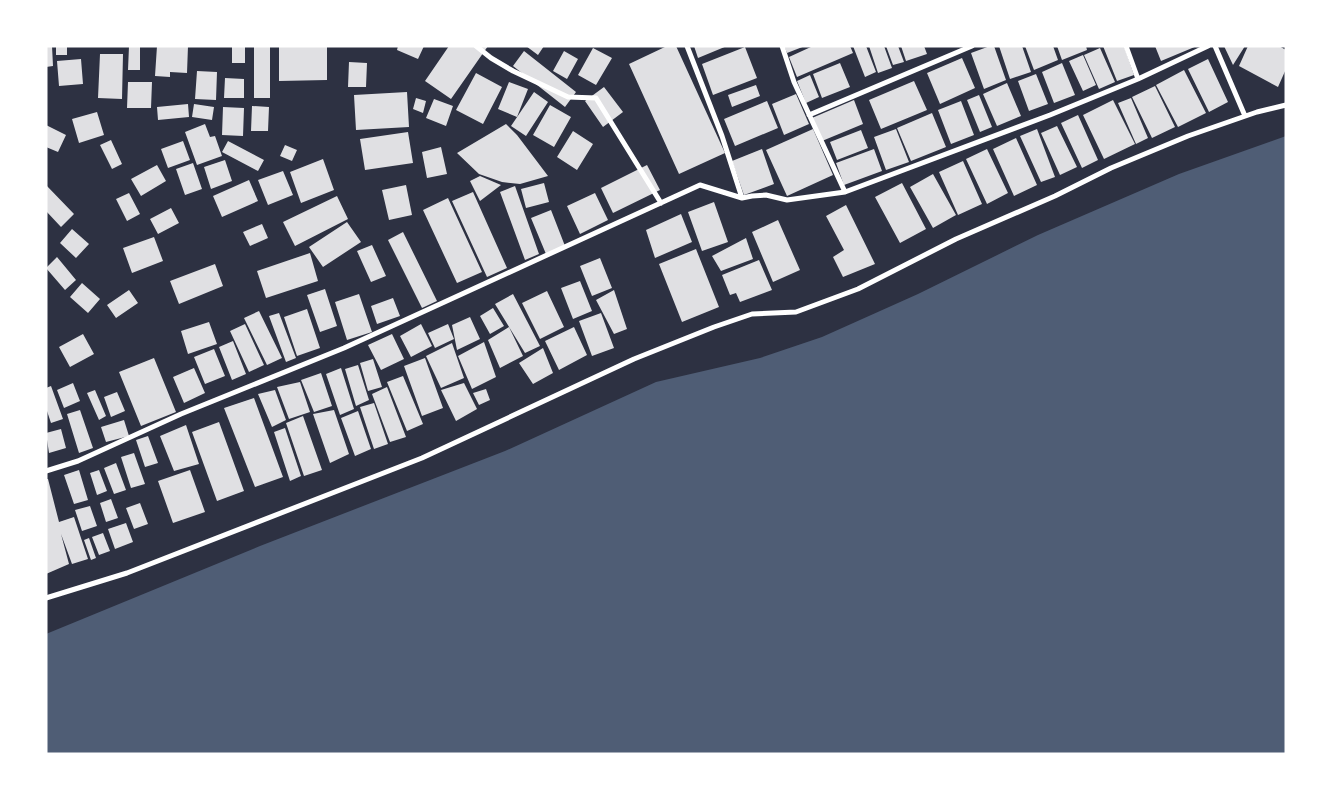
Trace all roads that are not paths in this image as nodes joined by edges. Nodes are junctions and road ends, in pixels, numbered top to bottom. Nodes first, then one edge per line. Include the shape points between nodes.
1 (476, 46) edge
2 (687, 46) edge
3 (782, 46) edge
4 (972, 46) edge
5 (1126, 46) edge
6 (1208, 46) edge
7 (1215, 46) edge
8 (1138, 79) junction
9 (1286, 105) edge
10 (809, 115) junction
11 (1245, 116) junction
12 (845, 192) junction
13 (742, 198) junction
14 (661, 203) junction
15 (46, 471) edge
16 (46, 598) edge

1 - 14 street via 491,58 568,97 596,98
2 - 13 street
3 - 10 street
4 - 10 street
5 - 8 street
6 - 8 street
7 - 11 street
8 - 12 street
9 - 11 street
10 - 12 street
11 - 16 street via 1111,168 956,239 858,290 796,312 752,314 705,331 634,359 422,458 127,573
12 - 13 street via 787,200 766,195
13 - 14 street via 700,185
14 - 15 street via 344,348 181,414 78,461

